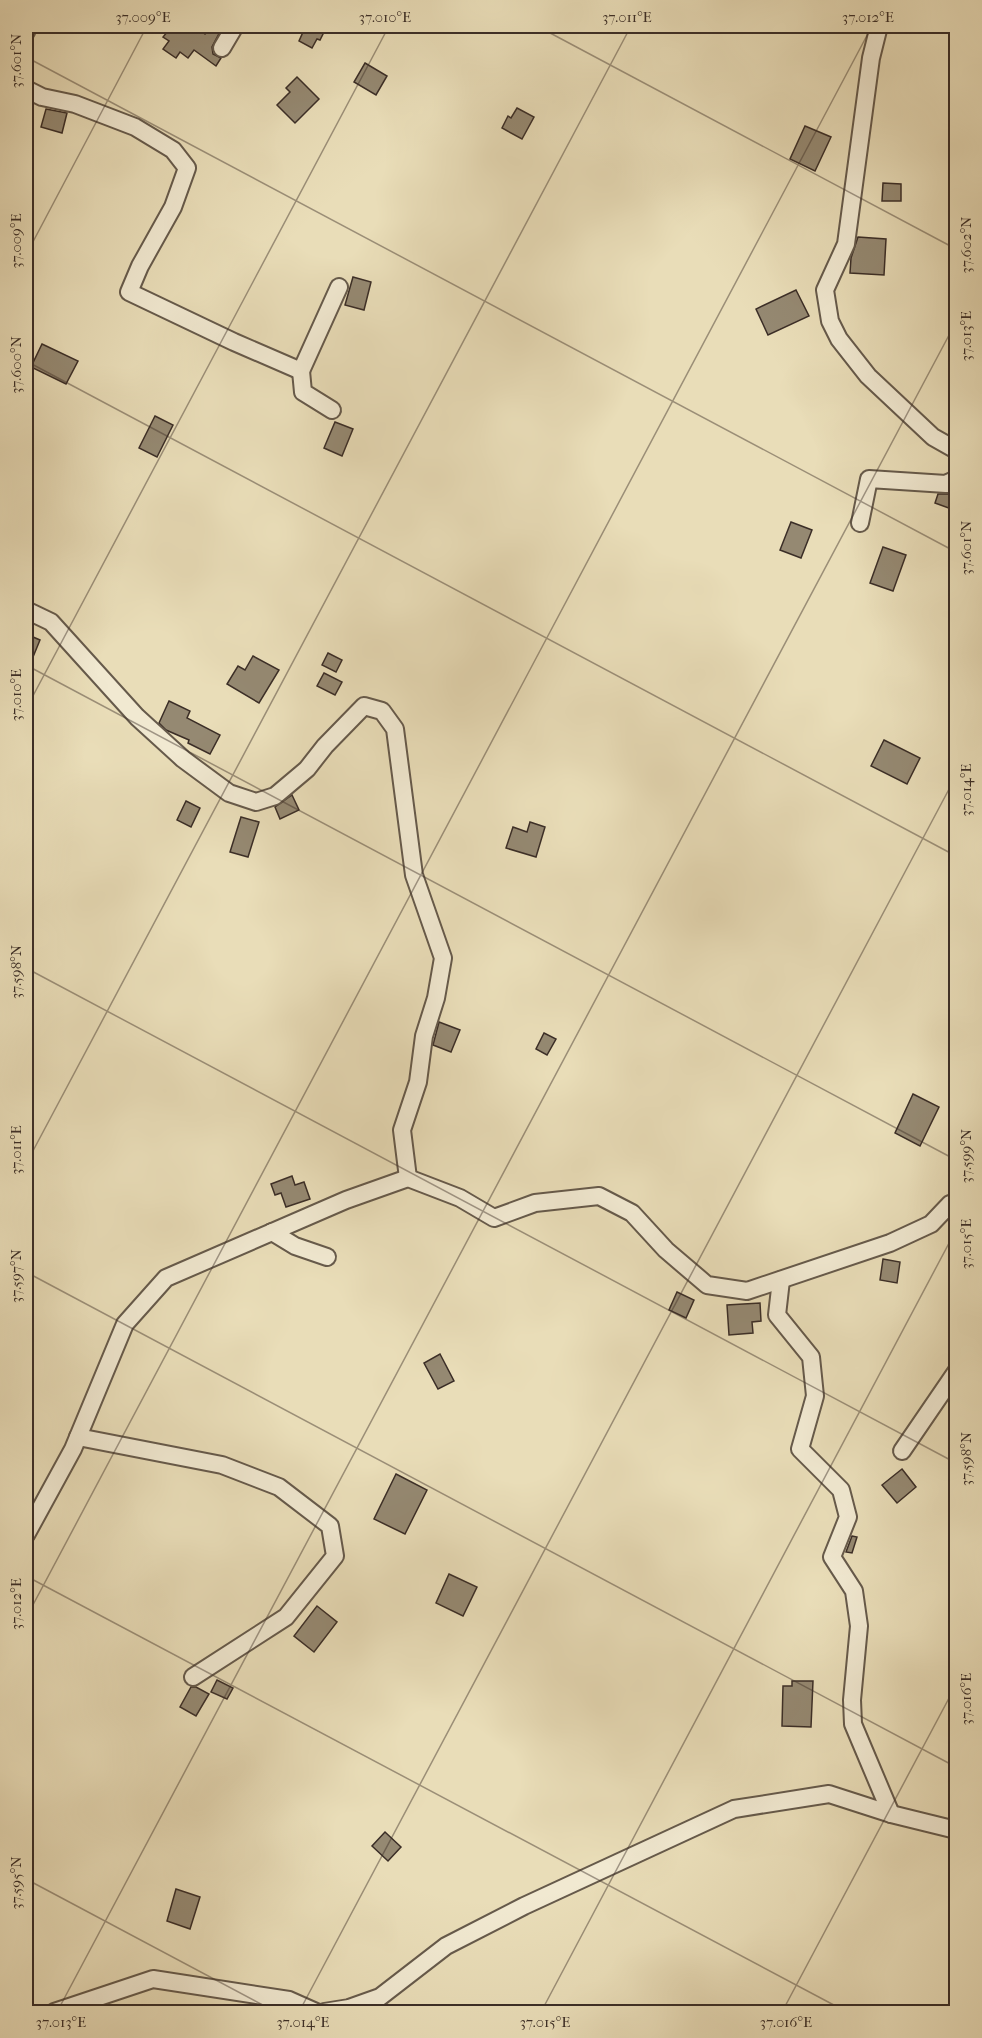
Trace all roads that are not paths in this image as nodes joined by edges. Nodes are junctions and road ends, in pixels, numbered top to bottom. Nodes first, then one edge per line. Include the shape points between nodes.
1 (28, 26) edge
2 (235, 26) edge
3 (879, 26) edge
4 (26, 32) edge
5 (222, 48) dead end
6 (26, 89) edge
7 (339, 287) dead end
8 (301, 371) junction
9 (332, 410) dead end
10 (957, 450) edge
11 (957, 479) edge
12 (860, 523) dead end
13 (26, 610) edge
14 (408, 1178) junction
15 (957, 1202) edge
16 (272, 1232) junction
17 (327, 1257) dead end
18 (781, 1280) junction
19 (957, 1372) edge
20 (78, 1437) junction
21 (902, 1451) dead end
22 (26, 1535) edge
23 (193, 1677) dead end
24 (891, 1814) junction
25 (957, 1830) edge
26 (54, 2013) edge
27 (316, 2013) edge
28 (324, 2013) edge

1 - 4 street
2 - 5 street
3 - 10 street via 871,58 846,243 825,290 830,321 868,376 933,437
6 - 8 street via 135,127 172,150 187,168 173,207 129,292
7 - 8 street
8 - 9 street via 303,392
11 - 12 street via 946,484 869,479
13 - 14 street via 51,622 137,717 183,759 229,793 256,802 275,796 308,769 364,706 382,711 395,729 414,875 443,958 424,1036 418,1082 402,1130
14 - 16 street
14 - 18 street via 460,1198 494,1218 535,1203 598,1196 632,1213 666,1250 707,1285 747,1291
15 - 18 street via 931,1224 890,1243
16 - 17 street via 295,1246
16 - 20 street via 166,1278 125,1324
18 - 24 street via 777,1316 811,1357 815,1396 800,1449 840,1490 848,1516 832,1557 854,1591 859,1626 853,1724
19 - 21 street
20 - 22 street
20 - 23 street via 222,1465 279,1487 330,1526 335,1556 286,1617
24 - 25 street
24 - 28 street via 829,1794 734,1809 446,1946 380,1997
26 - 27 street via 153,1978 289,2000

